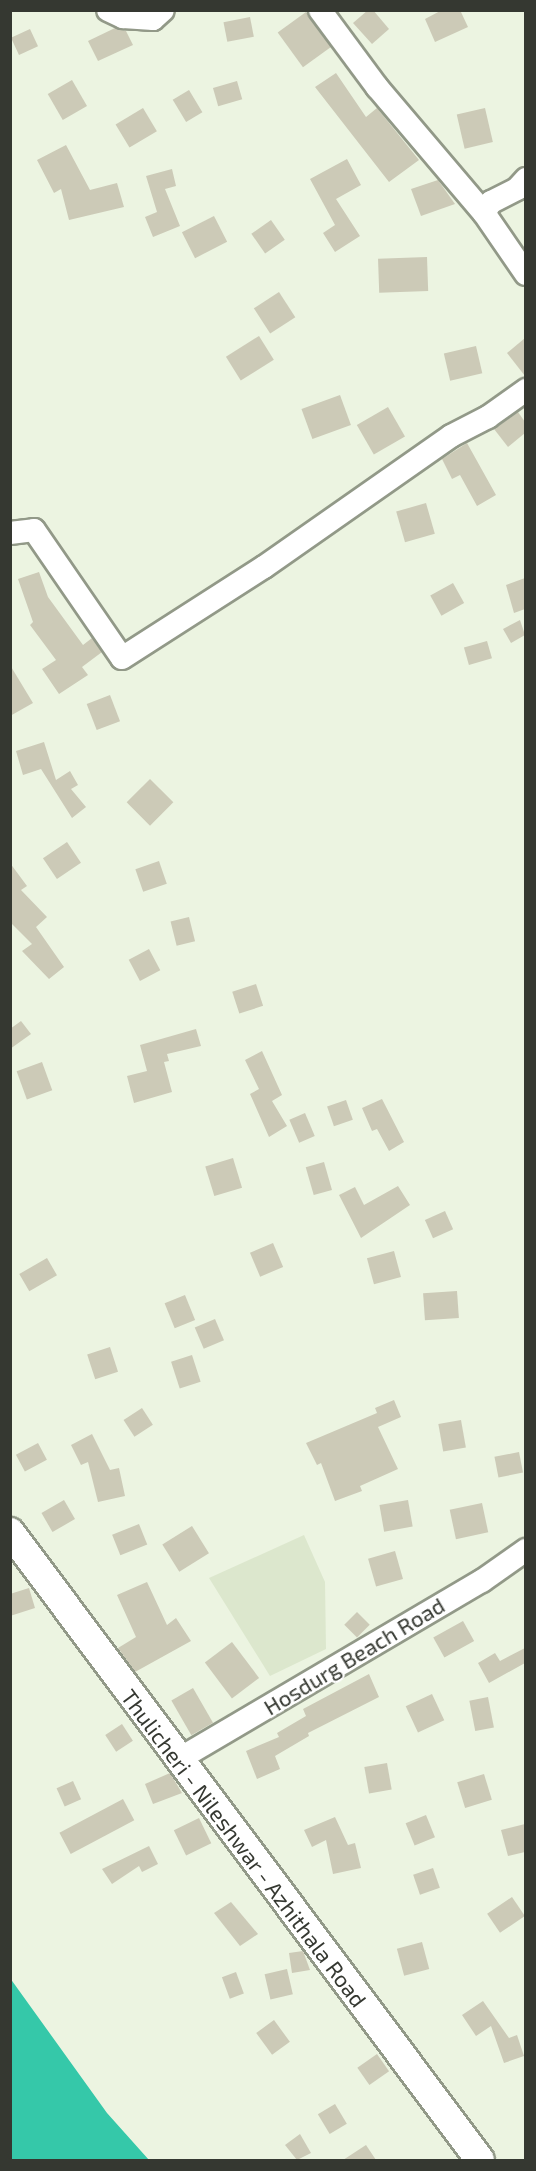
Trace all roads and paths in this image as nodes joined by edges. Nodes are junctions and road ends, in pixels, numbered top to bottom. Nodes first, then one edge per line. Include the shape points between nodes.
1 (108, 10) edge
2 (163, 10) edge
3 (320, 10) edge
4 (525, 179) edge
5 (484, 213) junction
6 (525, 274) edge
7 (525, 390) edge
8 (10, 533) edge
9 (10, 1532) edge
10 (525, 1550) edge
11 (181, 1758) junction
12 (480, 2160) edge

1 - 2 street via 123,17 153,19
3 - 5 street via 377,87
4 - 5 street via 517,189 491,202
5 - 6 street
7 - 8 street via 123,658 34,530
9 - 11 main road, Thulicheri - Nileshwar - Azhithala Road
10 - 11 street, Hosdurg Beach Road via 482,1581
11 - 12 main road, Thulicheri - Nileshwar - Azhithala Road

